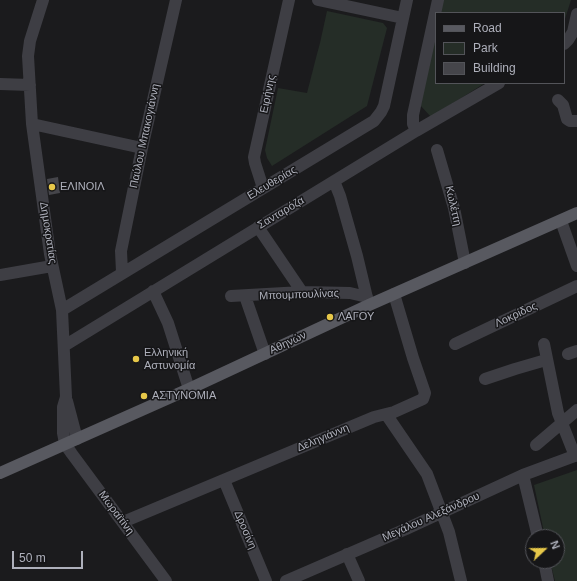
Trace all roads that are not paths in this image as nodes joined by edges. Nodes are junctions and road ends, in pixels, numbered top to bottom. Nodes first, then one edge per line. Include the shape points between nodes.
1 (43, 0) edge
2 (176, 0) edge
3 (289, 0) edge
4 (318, 0) edge
5 (407, 0) edge
6 (438, 0) edge
7 (435, 12) edge
8 (435, 14) edge
9 (577, 14) edge
10 (403, 18) junction
11 (565, 43) edge
12 (0, 84) edge
13 (497, 84) edge
14 (30, 85) junction
15 (558, 100) dead end
16 (577, 121) edge
17 (32, 124) junction
18 (416, 131) junction
19 (142, 148) junction
20 (437, 150) dead end
21 (334, 181) junction
22 (263, 188) junction
23 (577, 213) edge
24 (561, 221) junction
25 (258, 227) junction
26 (465, 263) junction
27 (52, 266) junction
28 (577, 266) edge
29 (122, 272) junction
30 (0, 275) edge
31 (577, 286) edge
32 (153, 291) junction
33 (302, 292) junction
34 (394, 294) junction
35 (231, 296) dead end
36 (244, 296) junction
37 (368, 301) junction
38 (62, 310) junction
39 (455, 344) dead end
40 (544, 344) dead end
41 (64, 346) junction
42 (265, 354) junction
43 (546, 360) junction
44 (484, 380) dead end
45 (189, 389) junction
46 (66, 397) junction
47 (577, 410) edge
48 (386, 414) junction
49 (562, 424) junction
50 (77, 439) junction
51 (65, 444) junction
52 (536, 445) dead end
53 (576, 456) edge
54 (0, 474) edge
55 (523, 475) junction
56 (224, 480) junction
57 (442, 512) junction
58 (123, 522) junction
59 (536, 529) edge
60 (347, 554) junction
61 (546, 569) edge
62 (166, 581) edge
63 (266, 581) edge
64 (286, 581) edge
65 (359, 581) edge
66 (461, 581) edge
67 (548, 581) edge

1 - 14 street, Δημοκρατίας via 29,48
2 - 19 street, Παύλου Μπακογιάννη
3 - 22 street, Ειρήνης via 254,157
4 - 10 street
5 - 10 street, Ελευθερίας
6 - 7 street
8 - 18 street via 413,115
9 - 11 street via 573,32
10 - 22 street, Ελευθερίας via 384,106 378,116
12 - 14 street
13 - 18 street, Σανταρόζα
14 - 17 street, Δημοκρατίας
15 - 16 street via 563,105 567,119
17 - 19 street
17 - 27 street, Δημοκρατίας
18 - 21 street, Σανταρόζα
19 - 29 street, Παύλου Μπακογιάννη via 121,252
20 - 26 street, Κωλέττη via 454,208
21 - 25 street, Σανταρόζα
21 - 37 street
22 - 29 street, Ελευθερίας
23 - 24 main road, Αθηνών
24 - 26 main road, Αθηνών
24 - 28 street
25 - 32 street, Σανταρόζα
25 - 33 street
26 - 34 main road, Αθηνών
27 - 30 street
27 - 38 street, Δημοκρατίας
29 - 38 street, Ελευθερίας
31 - 39 street, Λοκρίδος
32 - 41 street, Σανταρόζα
32 - 45 street via 168,323
33 - 36 street, Μπουμπουλίνας
33 - 37 street, Μπουμπουλίνας via 350,293
34 - 37 main road, Αθηνών
34 - 48 street, Δεληγιάννη via 425,393 423,399
35 - 36 street, Μπουμπουλίνας
36 - 42 street
37 - 42 main road, Αθηνών
38 - 41 street, Δημοκρατίας
40 - 43 street
41 - 46 street, Δημοκρατίας
42 - 45 main road, Αθηνών
43 - 44 street
43 - 49 street
45 - 50 main road, Αθηνών
46 - 50 street, Δημοκρατίας
46 - 51 street, Δημοκρατίας via 62,422
47 - 49 street
48 - 56 street, Δεληγιάννη
48 - 57 street via 427,474
49 - 52 street
49 - 53 street
50 - 51 main road, Αθηνών
51 - 54 main road, Αθηνών
51 - 58 street, Μωραϊτίνη
53 - 55 street, Μεγάλου Αλεξάνδρου
55 - 57 street, Μεγάλου Αλεξάνδρου
55 - 59 street
56 - 58 street, Δεληγιάννη
56 - 63 street, Δροσίνη
57 - 60 street, Μεγάλου Αλεξάνδρου
57 - 66 street
58 - 62 street, Μωραϊτίνη
60 - 64 street, Μεγάλου Αλεξάνδρου
60 - 65 street
61 - 67 street

